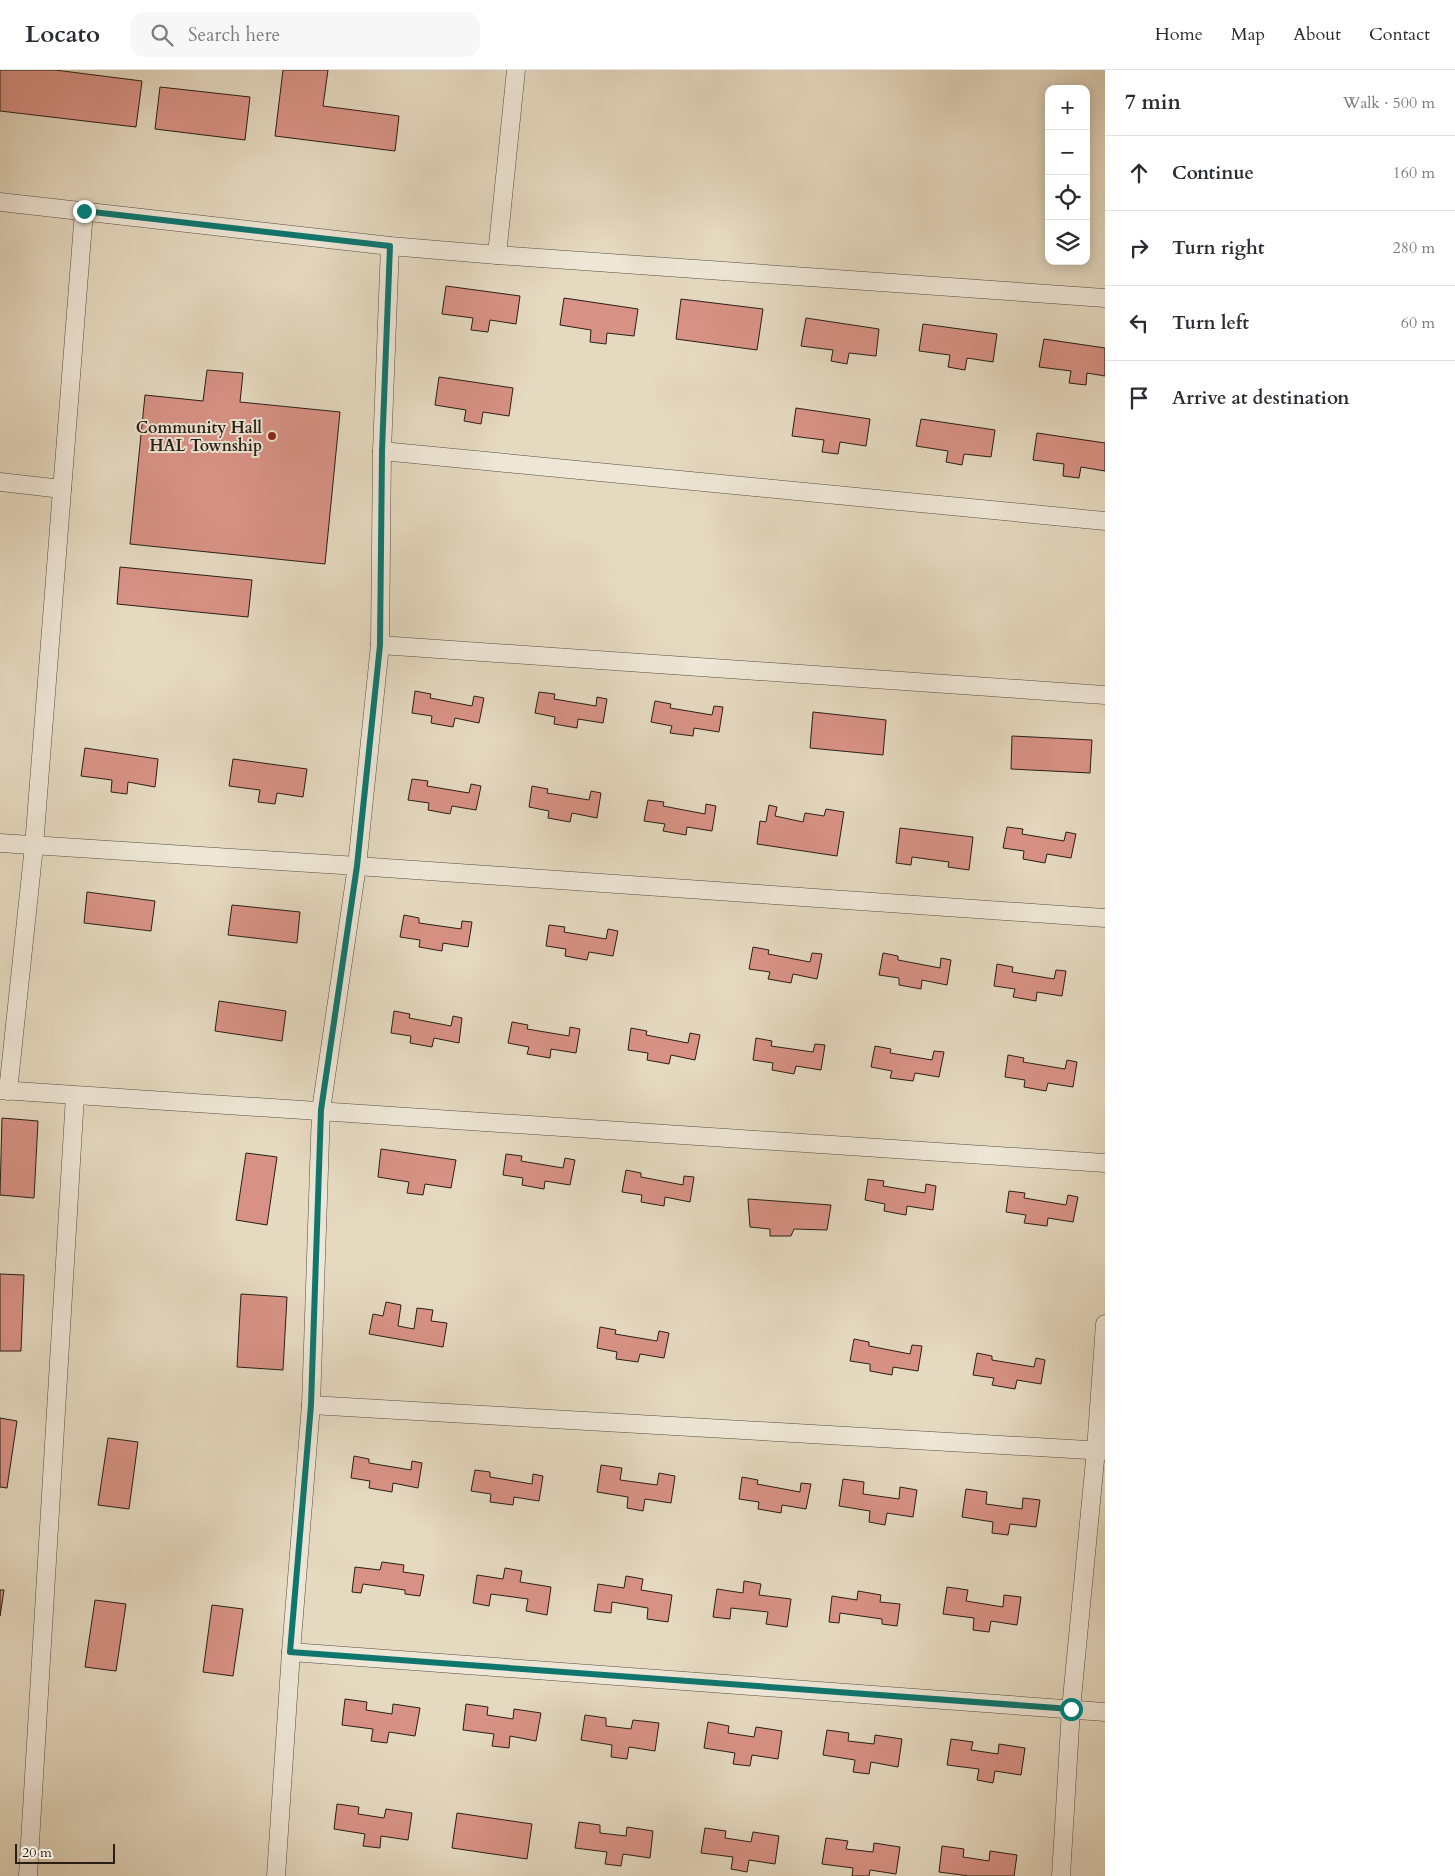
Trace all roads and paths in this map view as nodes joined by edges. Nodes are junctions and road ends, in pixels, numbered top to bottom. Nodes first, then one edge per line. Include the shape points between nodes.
1 (516, 70) edge
2 (0, 202) edge
3 (84, 211) junction
4 (390, 246) junction
5 (497, 255) junction
6 (1105, 298) edge
7 (382, 451) junction
8 (0, 482) edge
9 (62, 489) junction
10 (1105, 521) edge
11 (380, 645) junction
12 (1105, 695) edge
13 (0, 843) edge
14 (34, 846) junction
15 (357, 866) junction
16 (1105, 918) edge
17 (4, 1090) edge
18 (75, 1096) junction
19 (321, 1110) junction
20 (1105, 1163) edge
21 (1105, 1324) edge
22 (311, 1405) junction
23 (1101, 1451) edge
24 (290, 1652) junction
25 (1071, 1709) junction
26 (1105, 1712) edge
27 (28, 1876) edge
28 (276, 1876) edge
29 (1061, 1876) edge

1 - 5 lane
2 - 3 lane
3 - 4 lane
3 - 9 lane
4 - 5 lane
4 - 7 lane
5 - 6 lane
7 - 10 lane
7 - 11 lane
8 - 9 lane
9 - 14 lane
11 - 12 lane
11 - 15 lane
13 - 14 lane
14 - 15 lane
14 - 17 lane
15 - 16 lane
15 - 19 lane
17 - 18 lane
18 - 19 lane
18 - 27 lane
19 - 20 lane
19 - 22 lane
21 - 23 lane
22 - 23 lane
22 - 24 lane
23 - 25 lane
24 - 25 lane
24 - 28 lane
25 - 26 lane
25 - 29 lane

